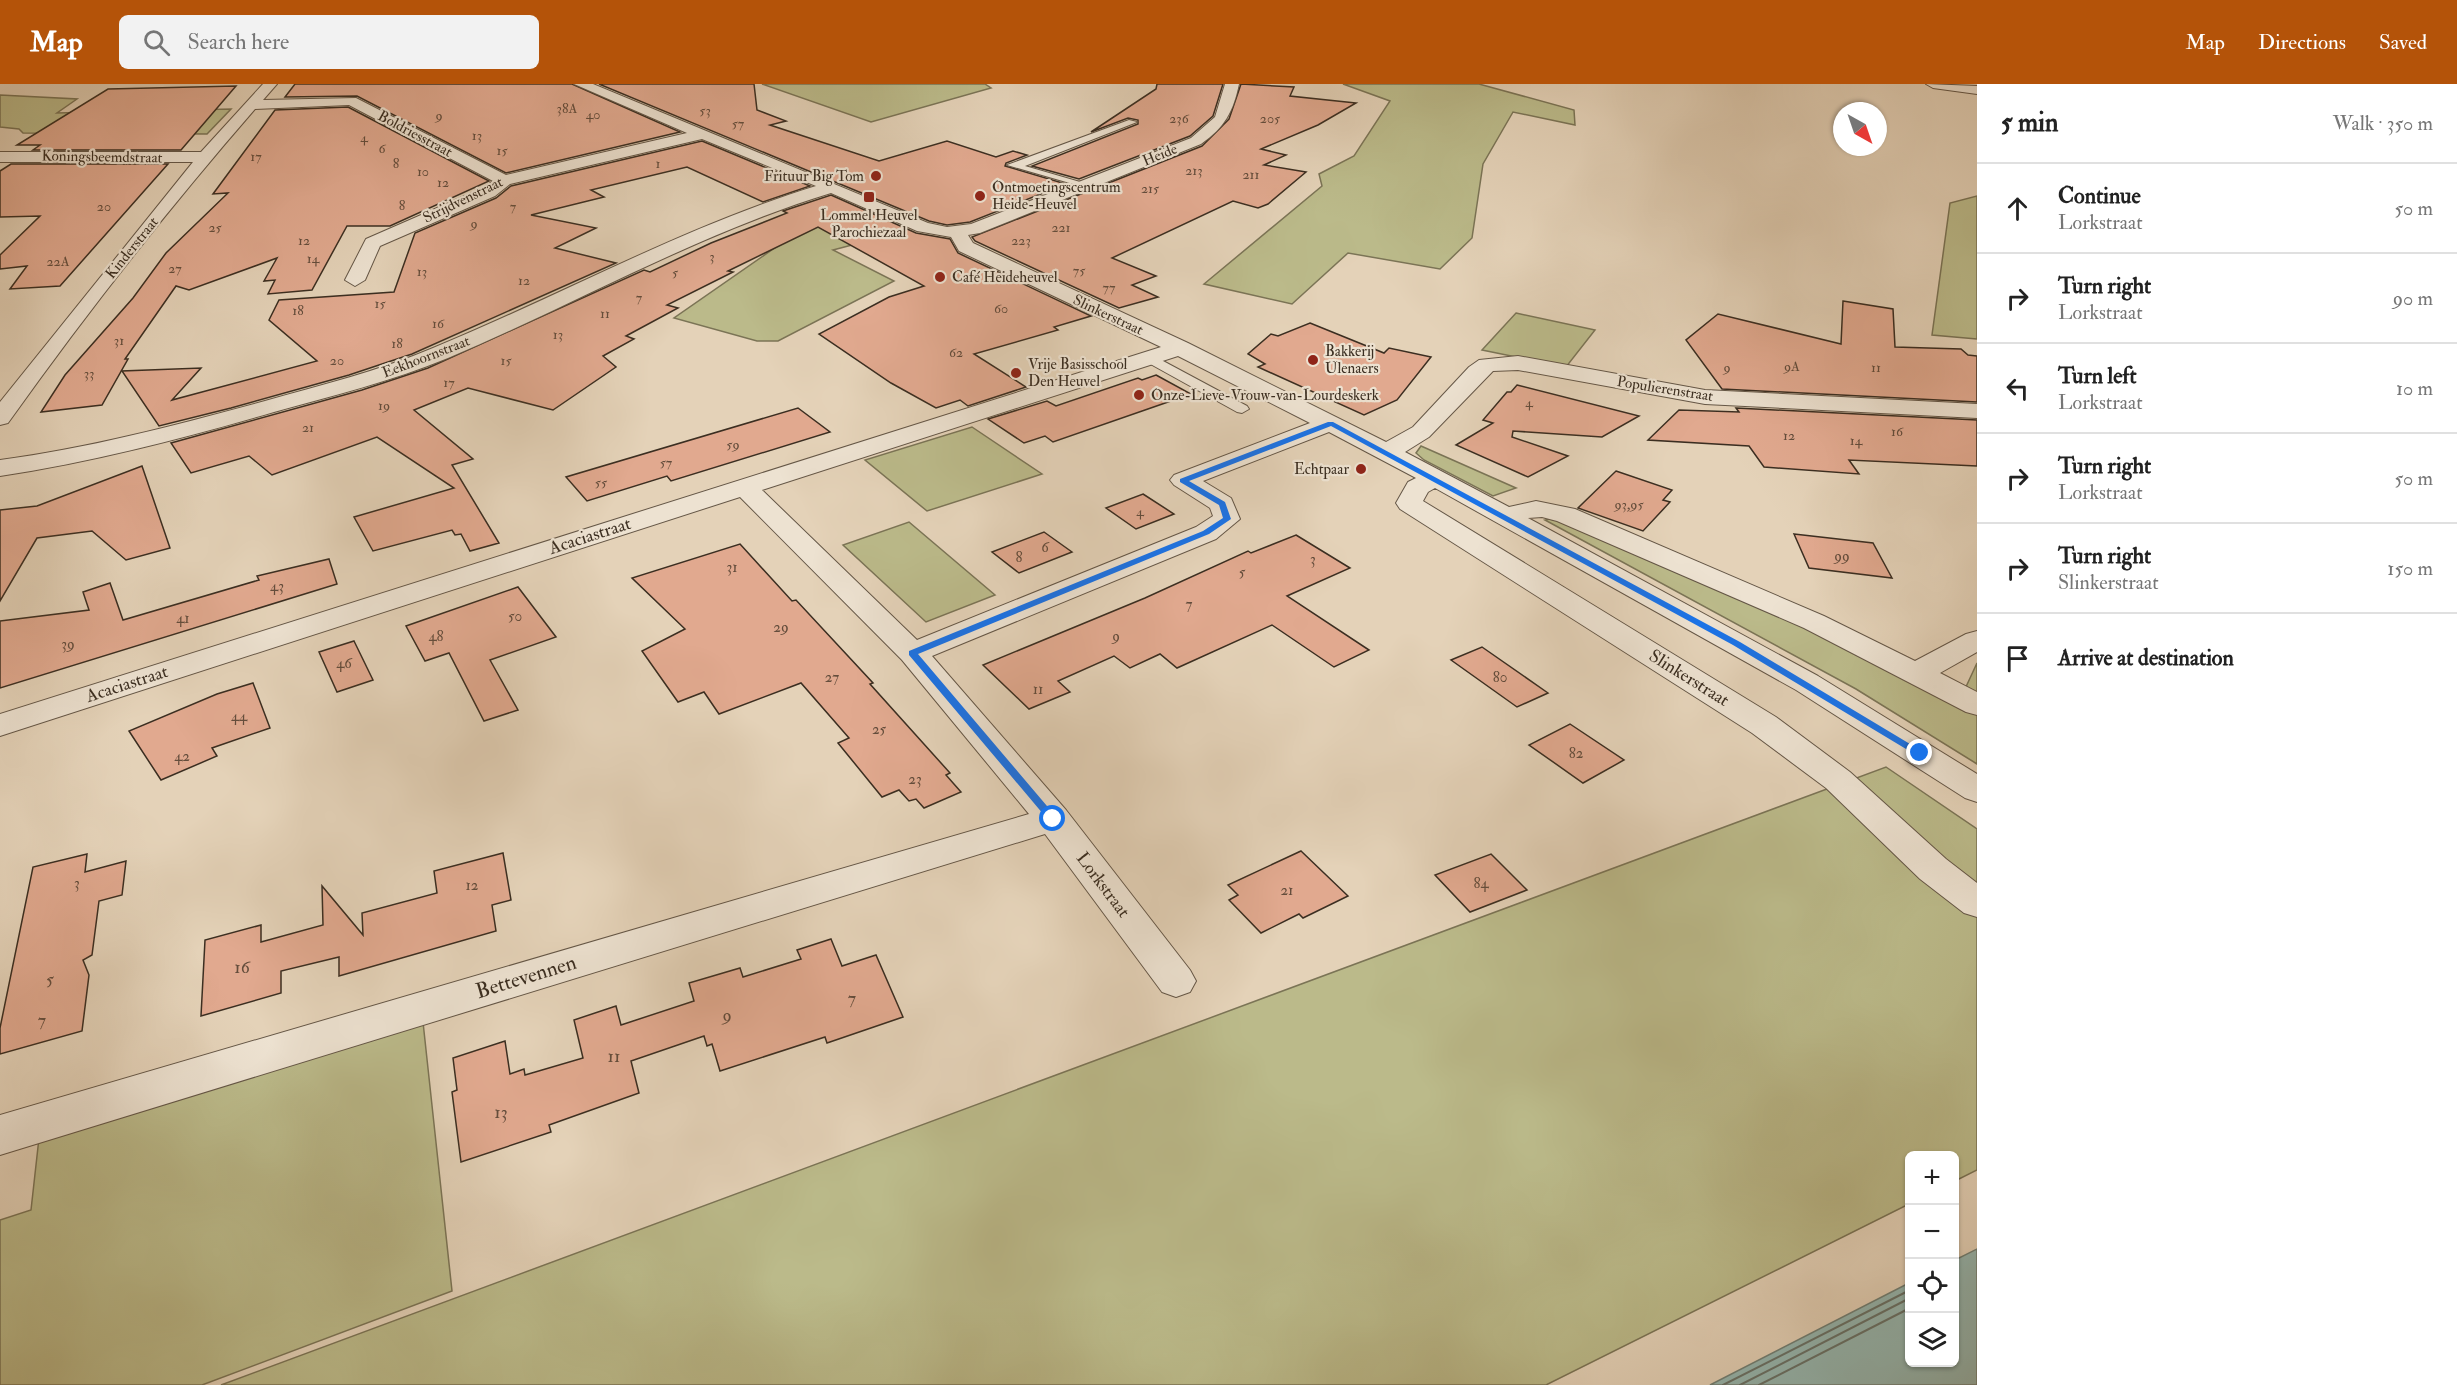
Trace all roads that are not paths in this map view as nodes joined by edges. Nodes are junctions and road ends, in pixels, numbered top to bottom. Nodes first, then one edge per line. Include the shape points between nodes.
1 (270, 84) edge
2 (580, 84) edge
3 (1232, 84) edge
4 (1933, 84) edge
5 (1977, 90) edge
6 (252, 105) junction
7 (1132, 123) dead end
8 (703, 134) junction
9 (0, 157) edge
10 (205, 157) junction
11 (504, 180) junction
12 (1083, 186) junction
13 (832, 187) junction
14 (957, 232) junction
15 (355, 280) dead end
16 (1180, 348) junction
17 (1150, 358) junction
18 (1242, 409) dead end
19 (1977, 411) edge
20 (0, 418) edge
21 (1331, 423) junction
22 (1387, 452) junction
23 (0, 468) edge
24 (1434, 479) junction
25 (744, 487) junction
26 (1507, 518) junction
27 (1977, 640) edge
28 (913, 653) junction
29 (1915, 674) junction
30 (1977, 705) edge
31 (0, 725) edge
32 (1977, 790) edge
33 (1053, 819) junction
34 (1977, 903) edge
35 (1176, 981) dead end
36 (0, 1135) edge

1 - 6 street, Kinderstraat
2 - 8 street
3 - 12 street, Heide via 1224,118 1218,126 1196,141
4 - 5 street
6 - 10 street, Kinderstraat
6 - 11 street, Boldriesstraat via 351,101
7 - 12 lane via 1009,164
8 - 11 street, Strijdvenstraat
8 - 13 street
9 - 10 street, Koningsbeemdstraat
10 - 20 street, Kinderstraat
11 - 15 street, Strijdvenstraat via 489,192 372,243
12 - 14 street, Heide via 974,229
13 - 14 street via 923,227
13 - 23 street, Eekhoornstraat via 704,230 476,337 390,372 131,445 52,462
14 - 16 street, Slinkerstraat via 966,247
16 - 17 street, Acaciastraat
16 - 21 street, Slinkerstraat
17 - 18 lane
17 - 25 street, Acaciastraat
19 - 22 street, Populierenstraat via 1705,397 1502,363 1487,365 1477,372 1421,432
21 - 22 street, Slinkerstraat
21 - 28 street via 1183,480 1222,504 1227,519 1206,533
22 - 24 street, Slinkerstraat
24 - 26 street, Slinkerstraat
24 - 34 street, Slinkerstraat via 1417,487 1409,503 1764,725 1838,780 1932,868
25 - 28 street, Lorkstraat
25 - 31 street, Acaciastraat
26 - 29 street via 1538,506 1566,515 1814,622
26 - 32 street, Slinkerstraat via 1806,683
27 - 29 street
28 - 33 street, Lorkstraat
29 - 30 street
33 - 35 street, Lorkstraat
33 - 36 street, Bettevennen

